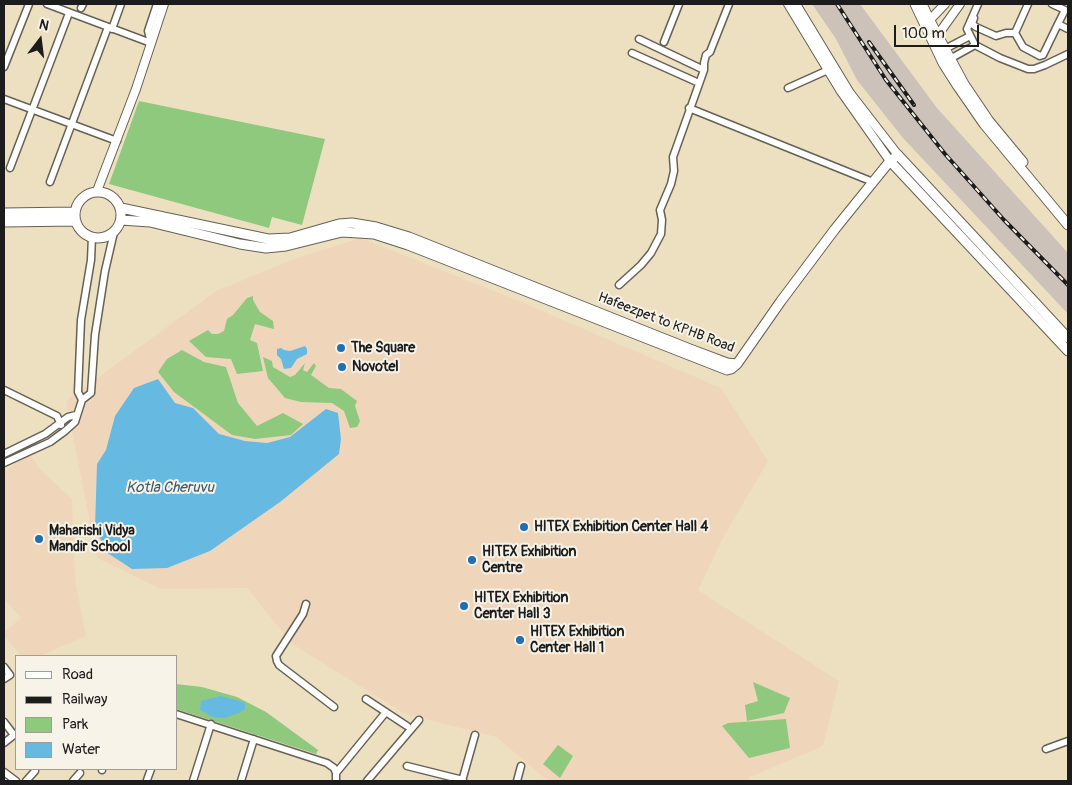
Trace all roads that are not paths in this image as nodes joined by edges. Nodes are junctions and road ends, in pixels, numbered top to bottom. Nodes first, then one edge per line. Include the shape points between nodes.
1 (29, 4) edge
2 (47, 4) edge
3 (121, 4) edge
4 (157, 4) edge
5 (164, 4) edge
6 (679, 4) edge
7 (729, 4) edge
8 (788, 4) edge
9 (796, 4) edge
10 (915, 4) edge
11 (922, 4) edge
12 (945, 4) edge
13 (960, 4) edge
14 (979, 4) edge
15 (1028, 4) edge
16 (1052, 4) edge
17 (1066, 7) edge
18 (69, 12) junction
19 (927, 23) junction
20 (1058, 24) junction
21 (110, 28) junction
22 (1068, 29) edge
23 (1015, 33) junction
24 (970, 36) junction
25 (935, 38) junction
26 (639, 39) dead end
27 (664, 42) dead end
28 (151, 43) junction
29 (975, 45) junction
30 (942, 51) junction
31 (632, 53) dead end
32 (1068, 54) edge
33 (947, 61) junction
34 (4, 67) edge
35 (704, 69) junction
36 (828, 70) junction
37 (699, 83) junction
38 (788, 88) dead end
39 (4, 99) edge
40 (689, 108) junction
41 (33, 110) junction
42 (71, 124) junction
43 (117, 141) junction
44 (898, 155) junction
45 (890, 161) junction
46 (10, 168) dead end
47 (50, 182) dead end
48 (872, 182) junction
49 (97, 191) junction
50 (121, 208) junction
51 (4, 213) edge
52 (1068, 216) edge
53 (76, 217) junction
54 (121, 220) junction
55 (4, 222) edge
56 (1068, 225) edge
57 (114, 232) junction
58 (92, 237) junction
59 (619, 285) dead end
60 (1068, 338) edge
61 (1068, 351) edge
62 (737, 364) junction
63 (4, 390) edge
64 (82, 400) junction
65 (76, 415) junction
66 (60, 424) junction
67 (65, 431) junction
68 (4, 454) edge
69 (4, 463) edge
70 (306, 604) dead end
71 (4, 667) edge
72 (4, 679) edge
73 (366, 698) dead end
74 (334, 707) dead end
75 (386, 712) junction
76 (178, 715) edge
77 (419, 720) dead end
78 (4, 722) edge
79 (211, 724) junction
80 (407, 726) dead end
81 (475, 735) dead end
82 (254, 739) junction
83 (1068, 741) edge
84 (4, 743) edge
85 (1046, 749) dead end
86 (407, 766) dead end
87 (521, 766) dead end
88 (35, 771) dead end
89 (4, 772) edge
90 (80, 773) dead end
91 (336, 773) junction
92 (16, 781) edge
93 (26, 781) edge
94 (73, 781) edge
95 (193, 781) edge
96 (240, 781) edge
97 (336, 781) edge
98 (367, 781) edge
99 (463, 781) edge
100 (517, 781) edge

1 - 34 street
2 - 18 street
3 - 21 street
4 - 28 street via 148,31
5 - 28 street
6 - 27 street
7 - 35 street via 706,55
8 - 36 street
9 - 44 street via 850,93
10 - 19 main road
11 - 19 main road
12 - 19 street
13 - 25 street
14 - 23 street via 972,24 992,35
14 - 24 street via 968,29
15 - 23 street
16 - 17 street
17 - 20 street
18 - 21 street
18 - 41 street
19 - 25 main road
20 - 22 street
20 - 23 street via 1042,56 1023,48
21 - 28 street
21 - 42 street
24 - 29 street
24 - 30 street
25 - 30 main road
26 - 35 street
28 - 43 street
29 - 32 street via 1028,69 1045,66
29 - 33 street
30 - 33 main road
31 - 37 street
33 - 52 main road via 989,121
33 - 56 main road via 956,85 984,124
35 - 37 street
36 - 38 street
36 - 45 street
37 - 40 street
39 - 41 street
40 - 48 street
40 - 59 street via 673,158 671,184 660,210 661,234 651,253
41 - 42 street
41 - 46 street
42 - 43 street
42 - 47 street
43 - 49 street
44 - 45 main road, Hafeezpet to KPHB Road
44 - 60 main road
45 - 48 main road, Hafeezpet to KPHB Road
45 - 61 main road
48 - 62 main road, Hafeezpet to KPHB Road
49 - 50 main road, Hafeezpet to KPHB Road via 112,196
49 - 53 main road via 80,200
50 - 54 main road
50 - 62 main road, Hafeezpet to KPHB Road via 268,240 290,238 339,224 376,227 409,237 690,350
51 - 53 main road
53 - 55 main road
53 - 58 main road via 85,234
54 - 57 main road
54 - 62 main road via 157,224 266,248 342,232 374,234 714,366 729,369
57 - 58 main road
57 - 64 street via 95,335 91,392
58 - 64 street via 81,320 78,392
63 - 66 street via 56,416
64 - 65 street
65 - 66 street
65 - 67 street via 75,422
66 - 67 street
66 - 68 street
67 - 69 street via 50,442
70 - 74 street via 276,656 277,661
71 - 72 street via 10,675
73 - 75 street
75 - 80 street
75 - 91 street
76 - 79 street
77 - 98 street
78 - 84 street via 14,735
79 - 82 street
79 - 95 street
81 - 99 street
82 - 91 street via 322,760
82 - 96 street
83 - 85 street
86 - 99 street
87 - 100 street
88 - 93 street
89 - 92 street
90 - 94 street
91 - 97 street

